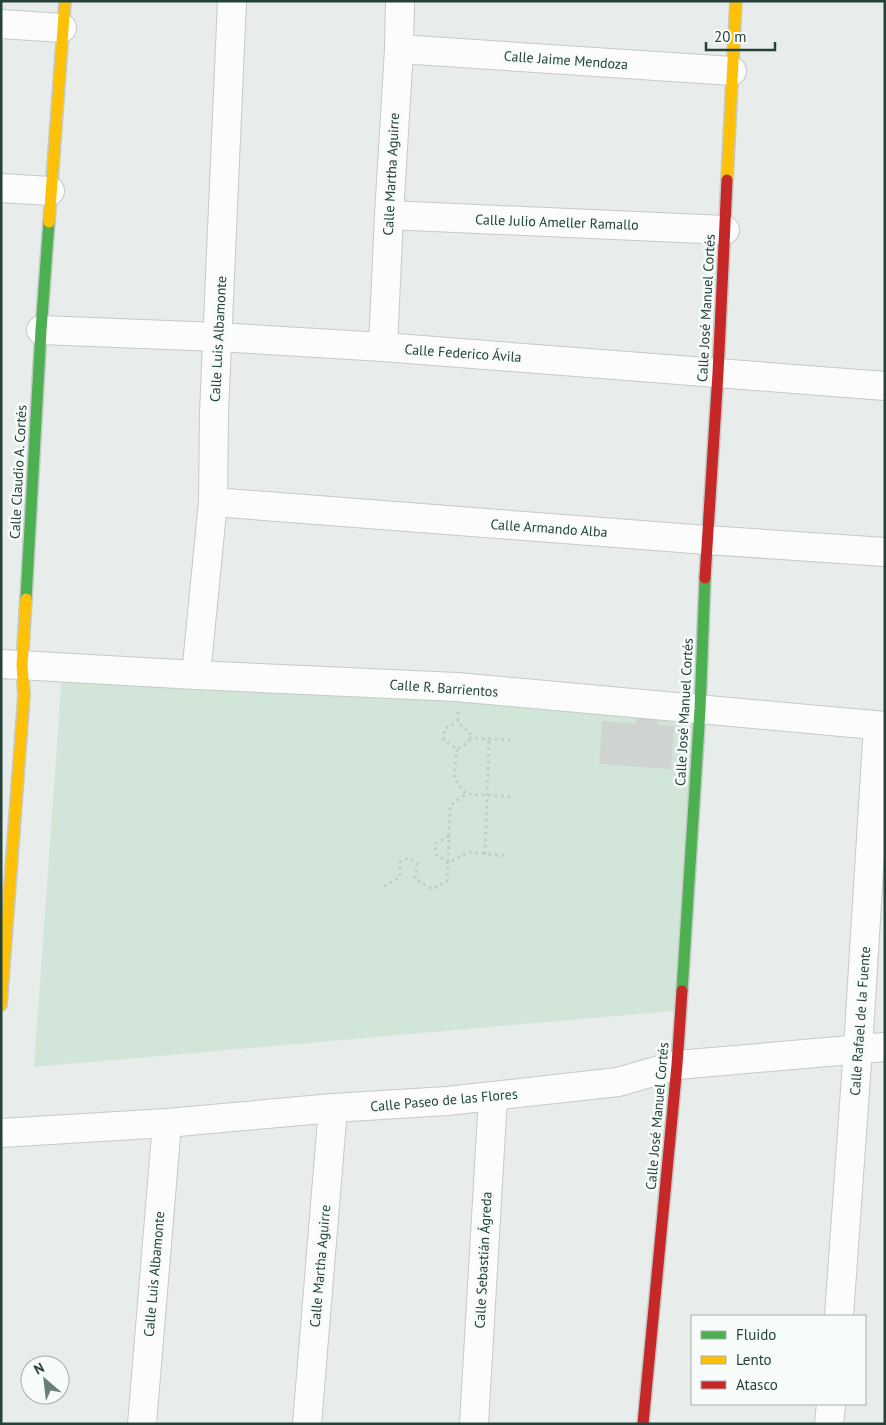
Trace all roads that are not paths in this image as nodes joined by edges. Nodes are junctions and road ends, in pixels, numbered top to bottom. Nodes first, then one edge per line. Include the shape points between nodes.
1 (232, 1) edge
2 (400, 1) edge
3 (736, 1) edge
4 (64, 14) edge
5 (1, 24) edge
6 (399, 49) junction
7 (732, 71) junction
8 (1, 188) edge
9 (50, 191) junction
10 (388, 215) junction
11 (725, 230) junction
12 (41, 330) junction
13 (218, 337) junction
14 (383, 347) junction
15 (718, 373) junction
16 (885, 386) edge
17 (213, 502) junction
18 (707, 540) junction
19 (885, 552) edge
20 (12, 665) edge
21 (196, 676) junction
22 (700, 709) junction
23 (881, 726) edge
24 (1, 1004) edge
25 (885, 1047) edge
26 (858, 1048) junction
27 (678, 1065) junction
28 (493, 1097) junction
29 (333, 1108) junction
30 (167, 1123) junction
31 (1, 1133) edge
32 (839, 1315) edge
33 (831, 1405) edge
34 (142, 1424) edge
35 (307, 1424) edge
36 (474, 1424) edge
37 (643, 1424) edge
38 (829, 1424) edge

1 - 13 street, Calle Luis Albamonte
2 - 6 street, Calle Martha Aguirre
3 - 7 street, Calle José Manuel Cortés
4 - 5 street
4 - 9 street, Calle Claudio A. Cortés
6 - 7 street, Calle Jaime Mendoza
6 - 10 street, Calle Martha Aguirre
7 - 11 street, Calle José Manuel Cortés
8 - 9 street
9 - 12 street, Calle Claudio A. Cortés
10 - 11 street, Calle Julio Ameller Ramallo
10 - 14 street, Calle Martha Aguirre
11 - 15 street, Calle José Manuel Cortés
12 - 13 street, Calle Federico Ávila
12 - 20 street, Calle Claudio A. Cortés
13 - 14 street, Calle Federico Ávila
13 - 17 street, Calle Luis Albamonte
14 - 15 street, Calle Federico Ávila
15 - 16 street, Calle Federico Ávila
15 - 18 street, Calle José Manuel Cortés
17 - 18 street, Calle Armando Alba
17 - 21 street, Calle Luis Albamonte
18 - 19 street, Calle Armando Alba
18 - 22 street, Calle José Manuel Cortés
20 - 21 street, Calle R. Barrientos
20 - 24 street, Calle Claudio A. Cortés via 24,695
21 - 22 street, Calle R. Barrientos via 457,687
22 - 23 street, Calle R. Barrientos
22 - 27 street, Calle José Manuel Cortés
23 - 26 street, Calle Rafael de la Fuente
25 - 26 street, Calle Paseo de las Flores
26 - 27 street, Calle Paseo de las Flores
26 - 32 street, Calle Rafael de la Fuente
27 - 28 street, Calle Paseo de las Flores via 618,1082
27 - 37 street, Calle José Manuel Cortés
28 - 29 street, Calle Paseo de las Flores
28 - 36 street, Calle Sebastián Ágreda
29 - 30 street, Calle Paseo de las Flores
29 - 35 street, Calle Martha Aguirre
30 - 31 street, Calle Paseo de las Flores
30 - 34 street, Calle Luis Albamonte
33 - 38 street

